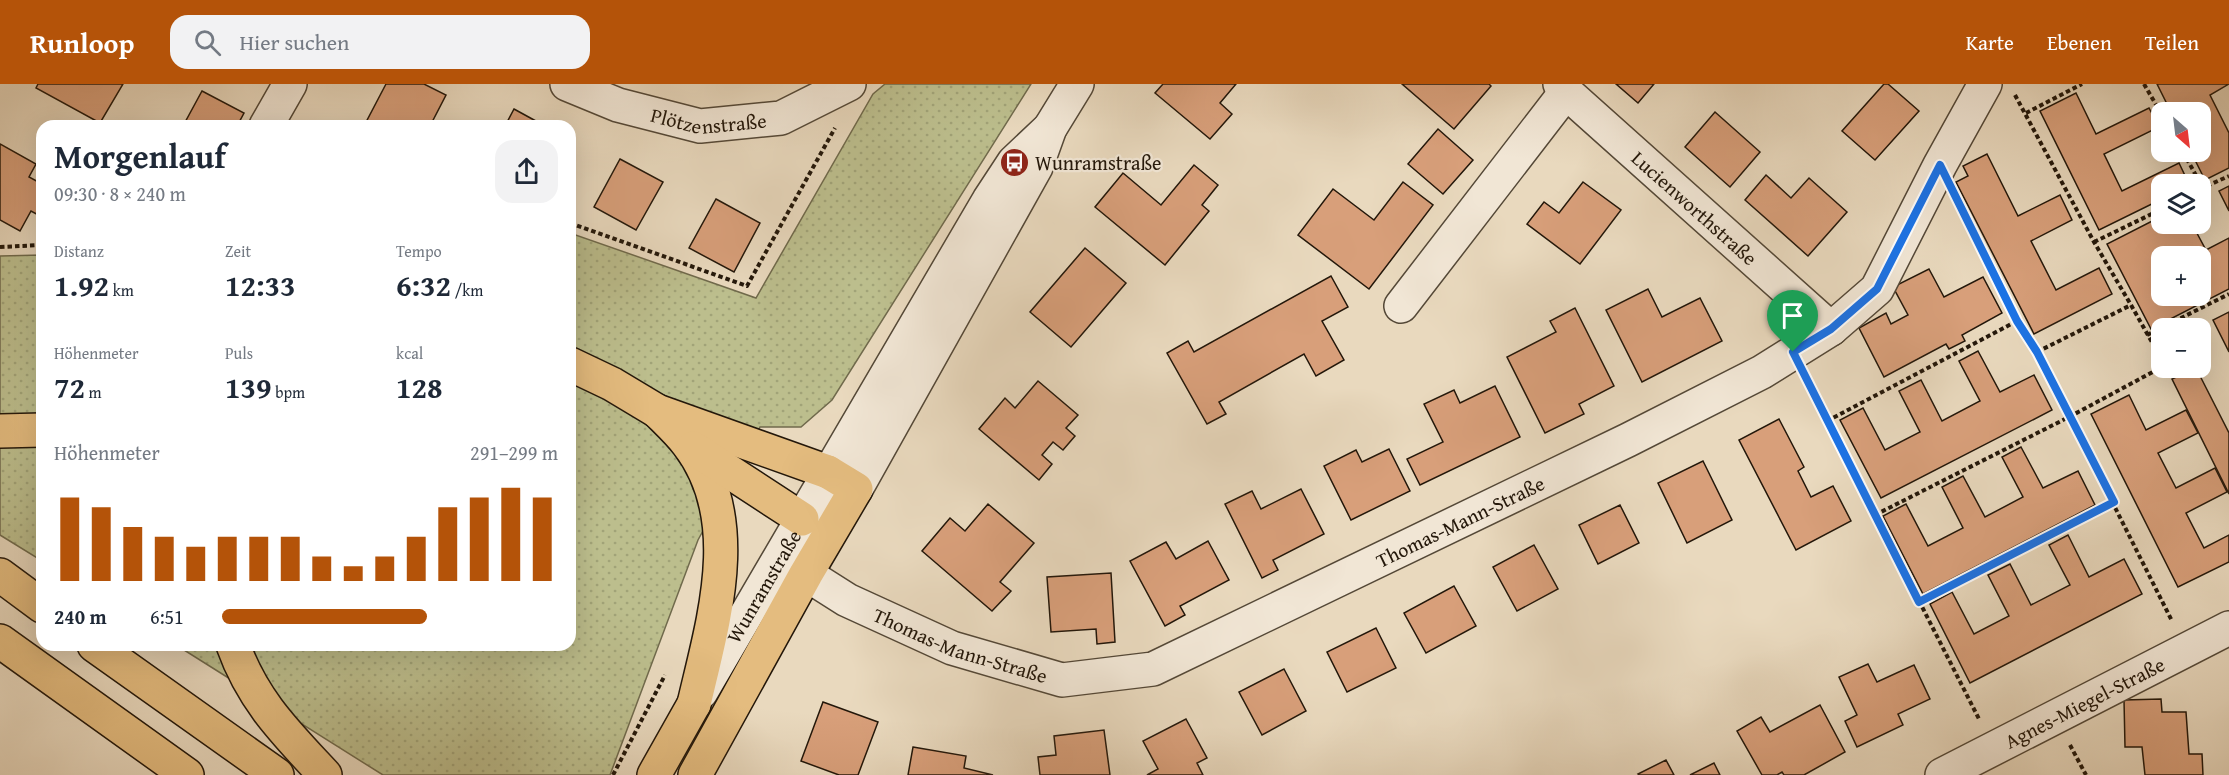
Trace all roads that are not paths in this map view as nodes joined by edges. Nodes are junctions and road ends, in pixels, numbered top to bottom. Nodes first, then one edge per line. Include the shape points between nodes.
1 (290, 84) edge
2 (567, 84) edge
3 (1077, 84) edge
4 (845, 87) edge
5 (1563, 88) edge
6 (2000, 89) edge
7 (269, 120) edge
8 (1050, 129) junction
9 (1401, 306) dead end
10 (1831, 329) junction
11 (576, 367) edge
12 (657, 411) junction
13 (36, 430) edge
14 (0, 431) edge
15 (689, 445) junction
16 (828, 472) junction
17 (856, 489) junction
18 (816, 526) junction
19 (0, 574) edge
20 (806, 574) junction
21 (36, 601) edge
22 (2229, 628) edge
23 (0, 641) edge
24 (102, 651) edge
25 (236, 651) edge
26 (694, 704) junction
27 (187, 775) edge
28 (277, 775) edge
29 (325, 775) edge
30 (654, 775) edge
31 (695, 775) edge
32 (1942, 775) edge

1 - 7 street
2 - 4 street, Plötzenstraße via 618,105 700,126 781,118
3 - 8 street, Wunramstraße
5 - 9 street
5 - 10 street, Lucienworthstraße
6 - 10 street, Thomas-Mann-Straße via 1940,165 1877,289
8 - 16 street, Wunramstraße via 1014,162 989,200
8 - 17 street, Wunramstraße via 1036,167
10 - 20 street, Thomas-Mann-Straße via 1762,372 1628,440 1153,669 1062,680 952,648 847,600
11 - 12 main road
12 - 15 main road
12 - 16 main road
13 - 14 main road
15 - 18 main road
15 - 26 main road via 716,500 721,539 713,622
16 - 17 main road
16 - 18 street, Wunramstraße
17 - 18 main road, Wunramstraße
18 - 20 main road, Wunramstraße
18 - 26 street, Wunramstraße
19 - 21 main road
20 - 31 main road, Wunramstraße
22 - 32 street, Agnes-Miegel-Straße
23 - 27 main road
24 - 28 main road
25 - 29 main road via 253,690 272,717
26 - 30 main road, Wunramstraße

